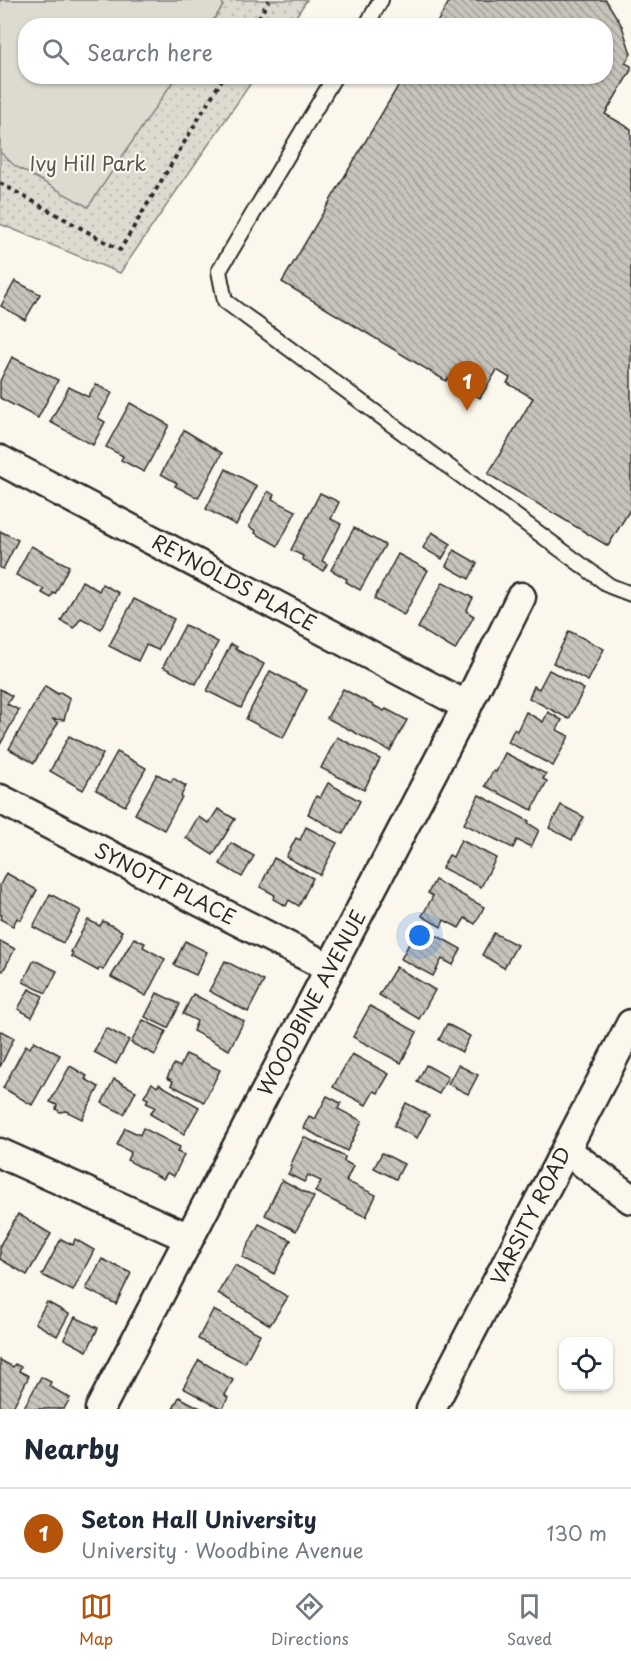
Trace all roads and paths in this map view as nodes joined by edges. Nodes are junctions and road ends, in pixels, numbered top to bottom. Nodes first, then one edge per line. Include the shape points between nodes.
1 (269, 0) edge
2 (381, 0) edge
3 (259, 18) edge
4 (371, 18) edge
5 (219, 84) edge
6 (330, 84) edge
7 (0, 183) edge
8 (0, 460) edge
9 (631, 594) edge
10 (521, 597) dead end
11 (467, 706) junction
12 (0, 800) edge
13 (330, 968) junction
14 (631, 1024) edge
15 (566, 1150) junction
16 (0, 1153) edge
17 (631, 1199) edge
18 (189, 1238) junction
19 (100, 1409) edge
20 (431, 1409) edge

1 - 3 path
2 - 4 lane
5 - 7 path via 120,250
6 - 9 lane via 219,272 225,301 610,586
8 - 11 street, REYNOLDS PLACE
10 - 11 street, WOODBINE AVENUE
11 - 13 street, WOODBINE AVENUE
12 - 13 street, SYNOTT PLACE
13 - 18 street, WOODBINE AVENUE
14 - 15 street, VARSITY ROAD
15 - 17 street
15 - 20 street, VARSITY ROAD
16 - 18 street
18 - 19 street, WOODBINE AVENUE

